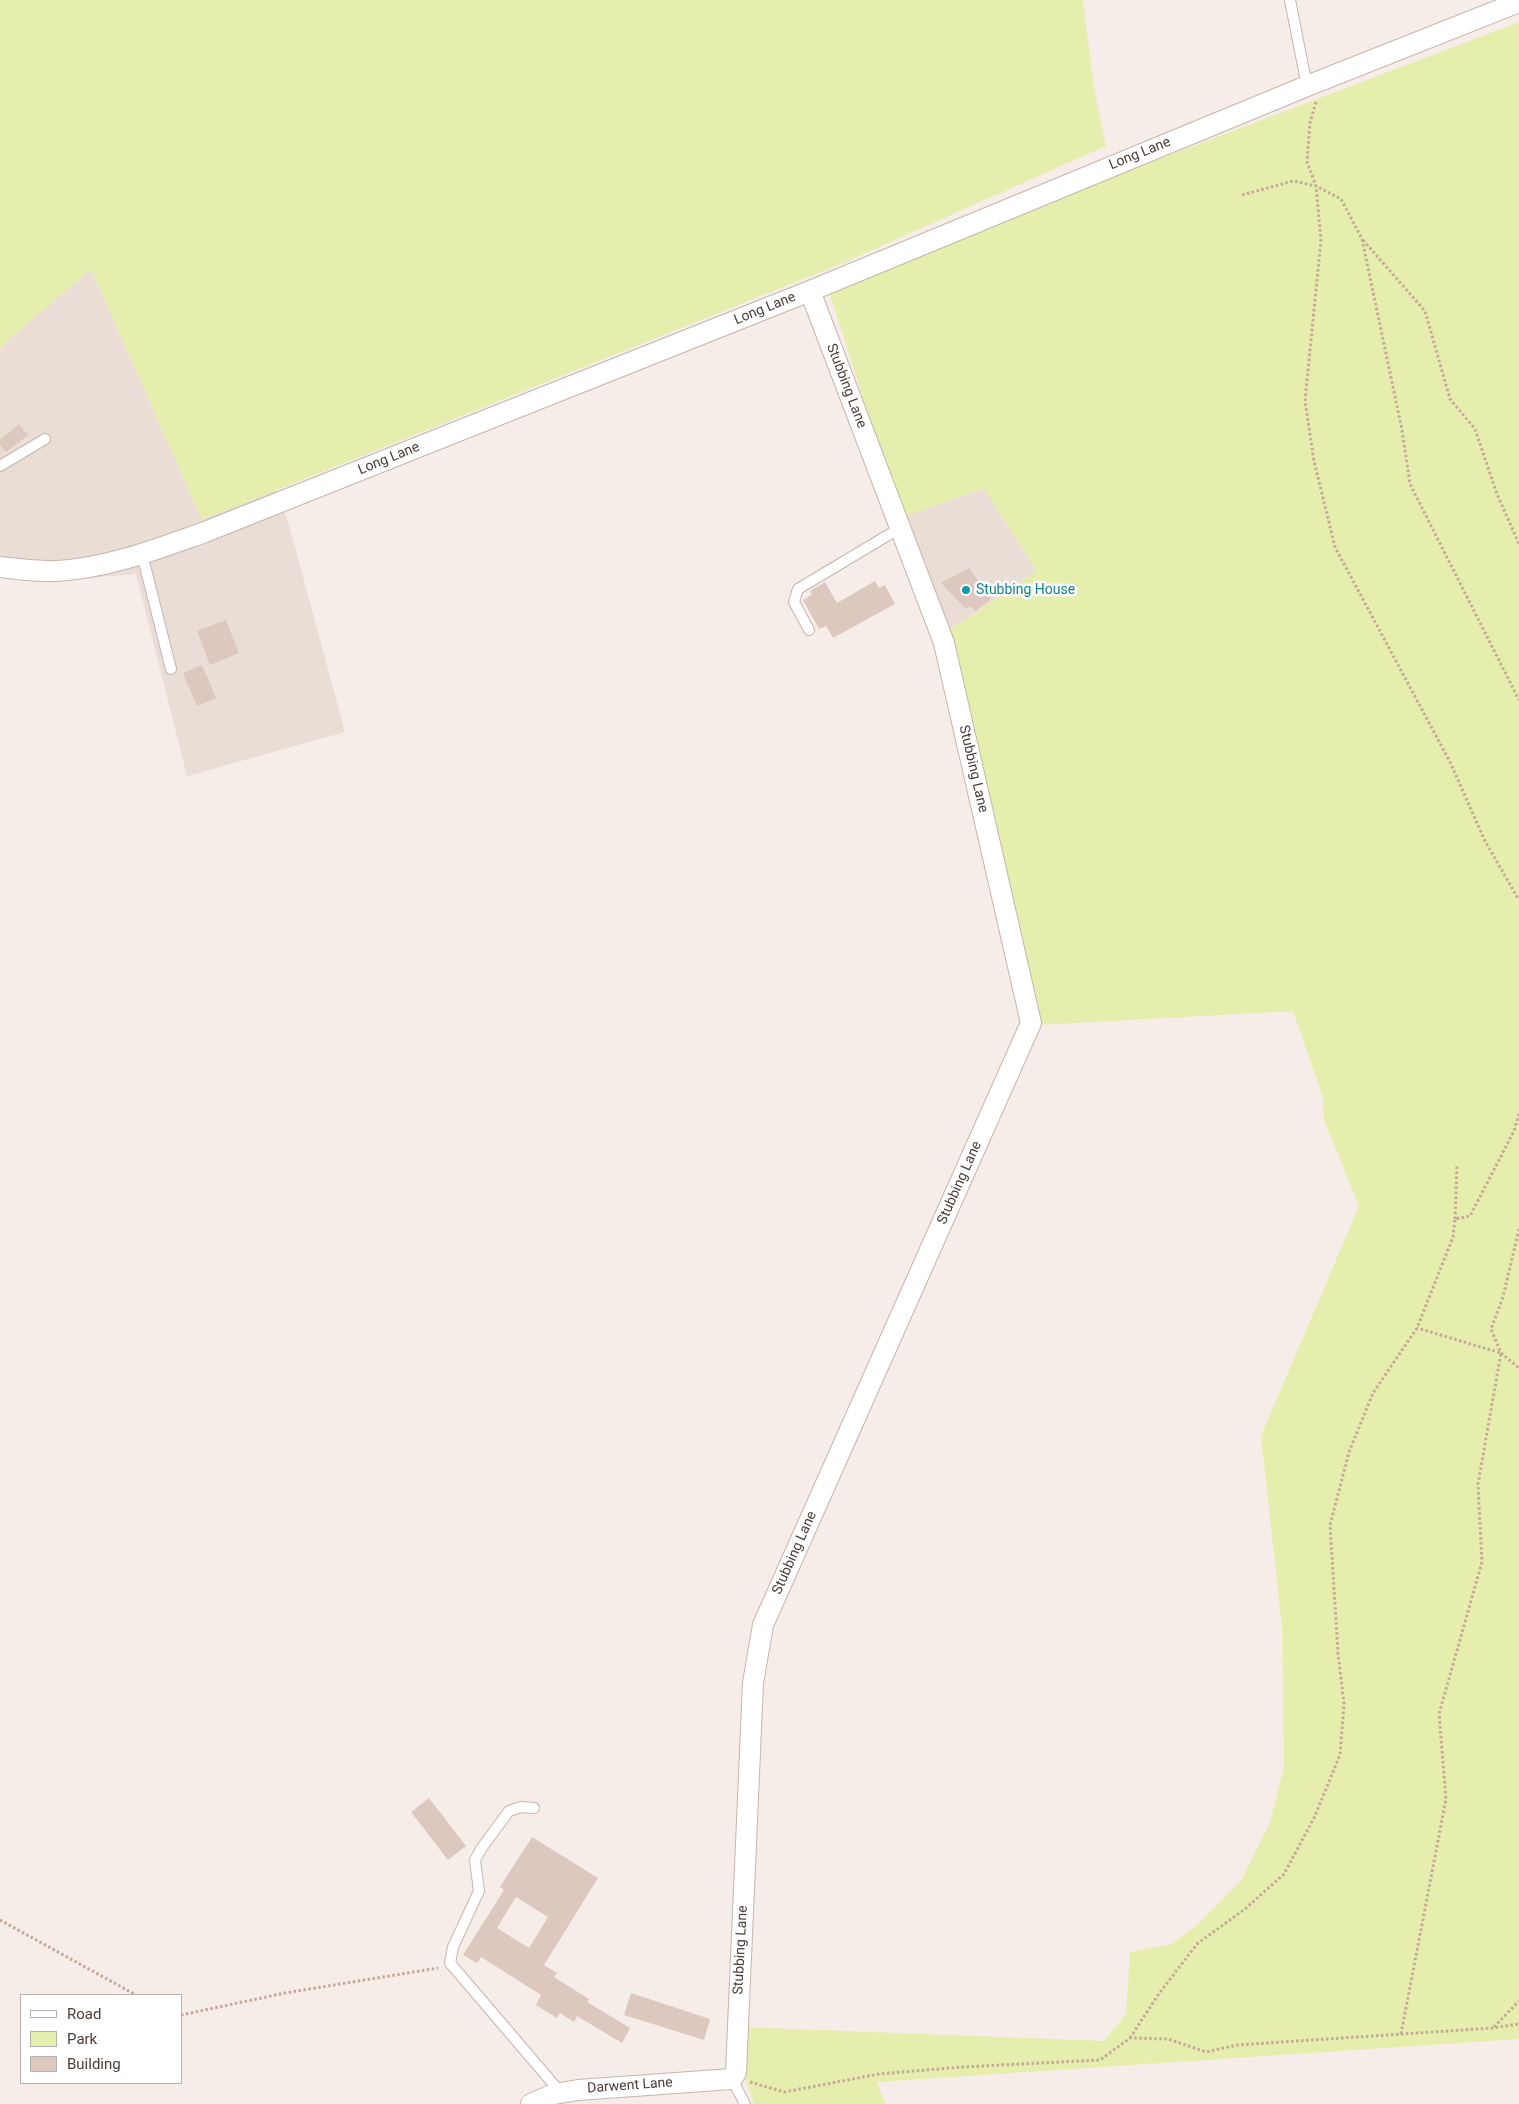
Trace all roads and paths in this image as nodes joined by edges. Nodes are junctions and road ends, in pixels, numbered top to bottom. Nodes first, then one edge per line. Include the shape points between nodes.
1 (1290, 0) edge
2 (1519, 2) edge
3 (1307, 86) junction
4 (1316, 186) junction
5 (1242, 195) dead end
6 (1362, 239) junction
7 (810, 292) junction
8 (45, 439) dead end
9 (0, 466) edge
10 (900, 528) junction
11 (1519, 544) edge
12 (142, 554) junction
13 (0, 567) edge
14 (809, 630) dead end
15 (171, 669) dead end
16 (1519, 700) edge
17 (1519, 900) edge
18 (1519, 1114) edge
19 (1457, 1166) dead end
20 (1455, 1219) junction
21 (1519, 1229) edge
22 (1417, 1328) junction
23 (1501, 1353) junction
24 (1519, 1368) edge
25 (534, 1808) dead end
26 (0, 1920) edge
27 (450, 1963) junction
28 (134, 1994) edge
29 (1519, 2001) edge
30 (182, 2015) edge
31 (1519, 2024) edge
32 (1493, 2028) junction
33 (1401, 2034) junction
34 (1130, 2038) junction
35 (732, 2079) junction
36 (561, 2093) junction
37 (531, 2104) edge
38 (745, 2104) edge

1 - 3 lane
2 - 3 street, Long Lane
3 - 4 path via 1316,103 1310,123 1307,162
3 - 7 street, Long Lane
4 - 5 path via 1293,181
4 - 6 path via 1341,199
4 - 17 path via 1321,240 1305,401 1314,461 1335,547 1450,762 1485,841
6 - 11 path via 1425,311 1450,399 1475,430 1497,494
6 - 16 path via 1402,430 1410,484
7 - 10 street, Stubbing Lane
7 - 12 street, Long Lane via 223,525
8 - 9 lane
10 - 14 lane via 798,589 794,602
10 - 35 street, Stubbing Lane via 944,643 1031,1023 763,1625 753,1684 736,2072
12 - 13 street, Long Lane via 90,567 56,571
12 - 15 lane
18 - 20 path via 1514,1131 1470,1216
19 - 20 path
20 - 22 path via 1453,1237
21 - 23 path via 1503,1297 1491,1329
22 - 23 path
22 - 34 path via 1373,1393 1349,1452 1330,1525 1344,1704 1340,1755 1314,1818 1284,1874 1245,1909 1197,1944
23 - 24 path
23 - 33 path via 1478,1484 1482,1562 1439,1714 1446,1800
25 - 27 lane via 521,1807 509,1811 475,1860 479,1890 453,1947
26 - 28 path
27 - 30 path via 441,1968 285,1993
27 - 36 lane
29 - 32 path
31 - 32 path
32 - 33 path
33 - 34 path via 1237,2045 1206,2052 1168,2039
34 - 35 path via 1100,2060 879,2074 784,2092
35 - 36 street, Darwent Lane
35 - 38 lane
36 - 37 street, Darwent Lane

